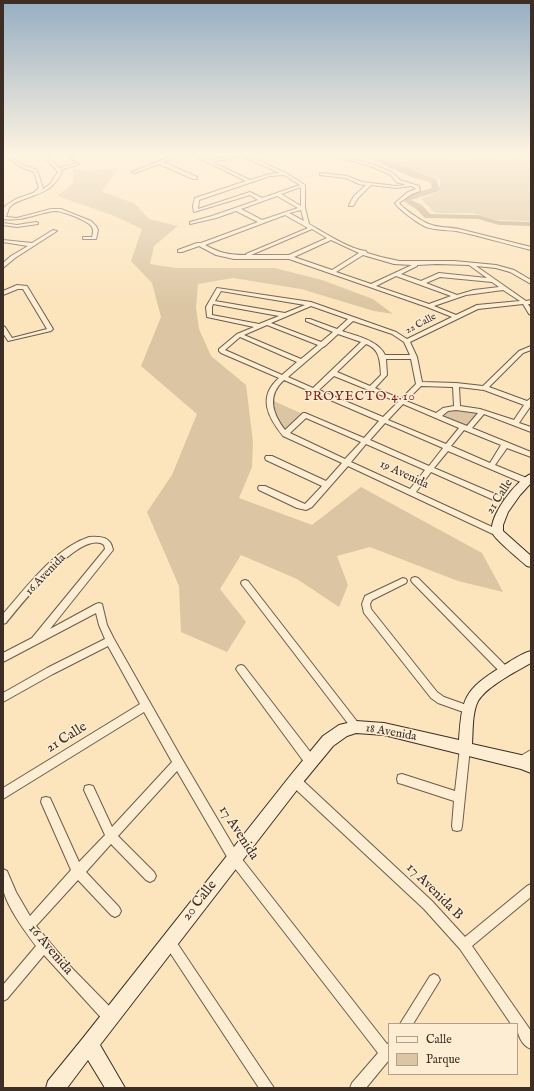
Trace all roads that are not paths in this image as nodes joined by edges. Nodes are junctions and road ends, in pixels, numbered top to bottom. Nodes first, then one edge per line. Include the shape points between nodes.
1 (10, 206) edge
2 (195, 206) edge
3 (212, 206) edge
4 (245, 206) edge
5 (298, 206) edge
6 (398, 206) edge
7 (302, 208) junction
8 (237, 209) junction
9 (285, 214) junction
10 (3, 218) edge
11 (262, 222) junction
12 (36, 223) dead end
13 (192, 223) dead end
14 (3, 224) edge
15 (309, 226) junction
16 (55, 232) dead end
17 (85, 238) dead end
18 (329, 239) junction
19 (3, 241) edge
20 (531, 244) edge
21 (33, 245) junction
22 (200, 245) junction
23 (524, 247) junction
24 (531, 249) edge
25 (180, 251) dead end
26 (364, 252) junction
27 (244, 257) junction
28 (290, 257) junction
29 (419, 263) junction
30 (4, 264) edge
31 (471, 265) junction
32 (332, 272) junction
33 (396, 274) junction
34 (493, 280) junction
35 (531, 282) edge
36 (422, 283) junction
37 (371, 286) junction
38 (503, 288) junction
39 (3, 293) edge
40 (455, 296) junction
41 (211, 302) junction
42 (524, 302) junction
43 (531, 302) edge
44 (311, 304) junction
45 (429, 306) junction
46 (531, 313) edge
47 (286, 315) junction
48 (456, 317) junction
49 (353, 318) junction
50 (308, 320) dead end
51 (266, 323) junction
52 (260, 326) junction
53 (3, 328) edge
54 (338, 331) junction
55 (239, 335) junction
56 (407, 341) junction
57 (365, 342) junction
58 (323, 345) junction
59 (531, 348) edge
60 (414, 356) junction
61 (383, 357) junction
62 (302, 362) junction
63 (333, 373) junction
64 (283, 378) junction
65 (419, 384) junction
66 (456, 385) junction
67 (485, 388) junction
68 (371, 389) junction
69 (314, 391) junction
70 (402, 402) junction
71 (530, 403) edge
72 (457, 408) junction
73 (482, 412) junction
74 (437, 416) junction
75 (384, 420) junction
76 (515, 424) junction
77 (466, 428) junction
78 (531, 430) edge
79 (285, 434) junction
80 (366, 441) junction
81 (506, 444) junction
82 (446, 447) junction
83 (531, 454) edge
84 (269, 458) dead end
85 (347, 463) junction
86 (490, 466) junction
87 (429, 469) junction
88 (528, 479) edge
89 (327, 485) junction
90 (262, 488) dead end
91 (411, 493) junction
92 (499, 500) dead end
93 (498, 533) junction
94 (531, 563) edge
95 (415, 580) dead end
96 (403, 581) dead end
97 (245, 583) dead end
98 (3, 620) edge
99 (34, 641) junction
100 (110, 641) junction
101 (531, 656) edge
102 (3, 658) edge
103 (241, 668) dead end
104 (505, 671) junction
105 (3, 698) edge
106 (145, 706) junction
107 (469, 710) junction
108 (356, 727) junction
109 (465, 748) junction
110 (528, 761) edge
111 (311, 762) junction
112 (178, 763) junction
113 (402, 779) dead end
114 (295, 781) junction
115 (89, 790) dead end
116 (3, 794) edge
117 (460, 798) junction
118 (46, 802) dead end
119 (457, 826) dead end
120 (111, 836) junction
121 (234, 858) junction
122 (78, 872) junction
123 (3, 874) edge
124 (150, 876) dead end
125 (531, 890) edge
126 (115, 911) dead end
127 (29, 926) junction
128 (169, 941) junction
129 (464, 945) junction
130 (44, 946) junction
131 (434, 980) dead end
132 (3, 995) edge
133 (110, 1017) junction
134 (407, 1023) edge
135 (530, 1037) edge
136 (89, 1044) junction
137 (388, 1052) edge
138 (55, 1088) edge
139 (116, 1088) edge
140 (267, 1088) edge
141 (357, 1088) edge

1 - 10 street via 4,212
2 - 3 street via 196,211
4 - 8 street
5 - 7 street
6 - 23 street via 428,226 457,230
7 - 9 street
7 - 15 street
8 - 11 street
8 - 13 street
9 - 11 street
9 - 15 street
10 - 17 street via 20,219 55,210 68,212 89,220 95,229 94,238
11 - 22 street
12 - 14 street via 18,226
15 - 18 street
15 - 27 street
16 - 21 street
18 - 26 street
18 - 28 street
19 - 21 street
20 - 23 street
21 - 30 street
22 - 25 street
22 - 27 street via 227,256
23 - 24 street
26 - 29 street via 396,262
26 - 32 street
27 - 28 street
28 - 32 street
29 - 31 street
29 - 33 street
31 - 34 street
31 - 35 street via 506,269
32 - 37 street
33 - 36 street
33 - 37 street
34 - 36 street via 440,275
34 - 38 street
36 - 40 street
37 - 45 street
38 - 40 street via 480,289
38 - 42 street
39 - 53 street via 17,287 25,288 50,328 9,340
40 - 45 street
41 - 44 street via 219,289
41 - 47 street
41 - 52 street via 210,317
42 - 43 street, 22 Calle
42 - 46 street
42 - 48 street, 22 Calle via 477,308
44 - 47 street
44 - 49 street
45 - 48 street
47 - 51 street
48 - 56 street, 22 Calle
49 - 54 street
49 - 56 street via 394,333
50 - 54 street
51 - 52 street
51 - 58 street
52 - 55 street
54 - 57 street
54 - 58 street
55 - 62 street
55 - 64 street via 221,350
56 - 60 street, 22 Calle
57 - 61 street via 380,349
57 - 63 street
58 - 62 street
59 - 67 street via 521,352
60 - 61 street
60 - 65 street, 22 Calle
61 - 68 street via 384,375
62 - 64 street
63 - 68 street
63 - 69 street
64 - 69 street
64 - 79 street, 19 Avenida via 271,392 269,410
65 - 66 street
65 - 70 street
66 - 67 street
66 - 72 street
67 - 71 street
68 - 70 street
69 - 75 street
70 - 74 street
70 - 75 street
71 - 76 street
72 - 73 street
72 - 74 street via 446,409
73 - 76 street
73 - 77 street
74 - 77 street
75 - 80 street
75 - 82 street
76 - 78 street
77 - 81 street
77 - 82 street
79 - 80 street via 305,415
79 - 85 street, 19 Avenida
80 - 85 street
80 - 87 street
81 - 83 street
81 - 86 street
82 - 86 street
82 - 87 street
84 - 89 street
85 - 89 street
85 - 91 street, 19 Avenida
86 - 88 street
87 - 91 street
87 - 92 street
88 - 93 street, 21 Calle via 508,503 498,524
89 - 90 street via 306,507
91 - 93 street, 19 Avenida
93 - 94 street, 19 Avenida
95 - 104 street
96 - 107 street via 368,598 367,610 434,695
97 - 108 street, 18 Avenida
98 - 99 street, 16 Avenida via 60,558 89,540 104,540 109,550
99 - 100 street, 17 Avenida via 99,607 102,625
99 - 102 street
100 - 105 street
100 - 106 street, 17 Avenida
101 - 104 street
103 - 111 street
104 - 107 street via 474,695
106 - 112 street, 17 Avenida
106 - 116 street, 21 Calle
107 - 109 street
108 - 109 street, 18 Avenida via 384,729
108 - 111 street, 20 Calle via 344,730 328,741
109 - 110 street, 18 Avenida
109 - 117 street
111 - 114 street, 20 Calle
112 - 120 street
112 - 121 street, 17 Avenida
113 - 117 street
114 - 121 street, 20 Calle
114 - 129 street, 17 Avenida B via 428,904
115 - 120 street
117 - 119 street
118 - 122 street
120 - 122 street
120 - 124 street
121 - 128 street, 20 Calle
121 - 137 street, 17 Avenida
122 - 126 street
122 - 127 street
123 - 127 street, 16 Avenida via 8,890
125 - 129 street
127 - 130 street, 16 Avenida
128 - 133 street, 20 Calle
128 - 140 street
129 - 135 street, 17 Avenida B
130 - 132 street
130 - 133 street, 16 Avenida
131 - 134 street
133 - 136 street, 20 Calle
136 - 138 street, 20 Calle
136 - 139 street
137 - 141 street

